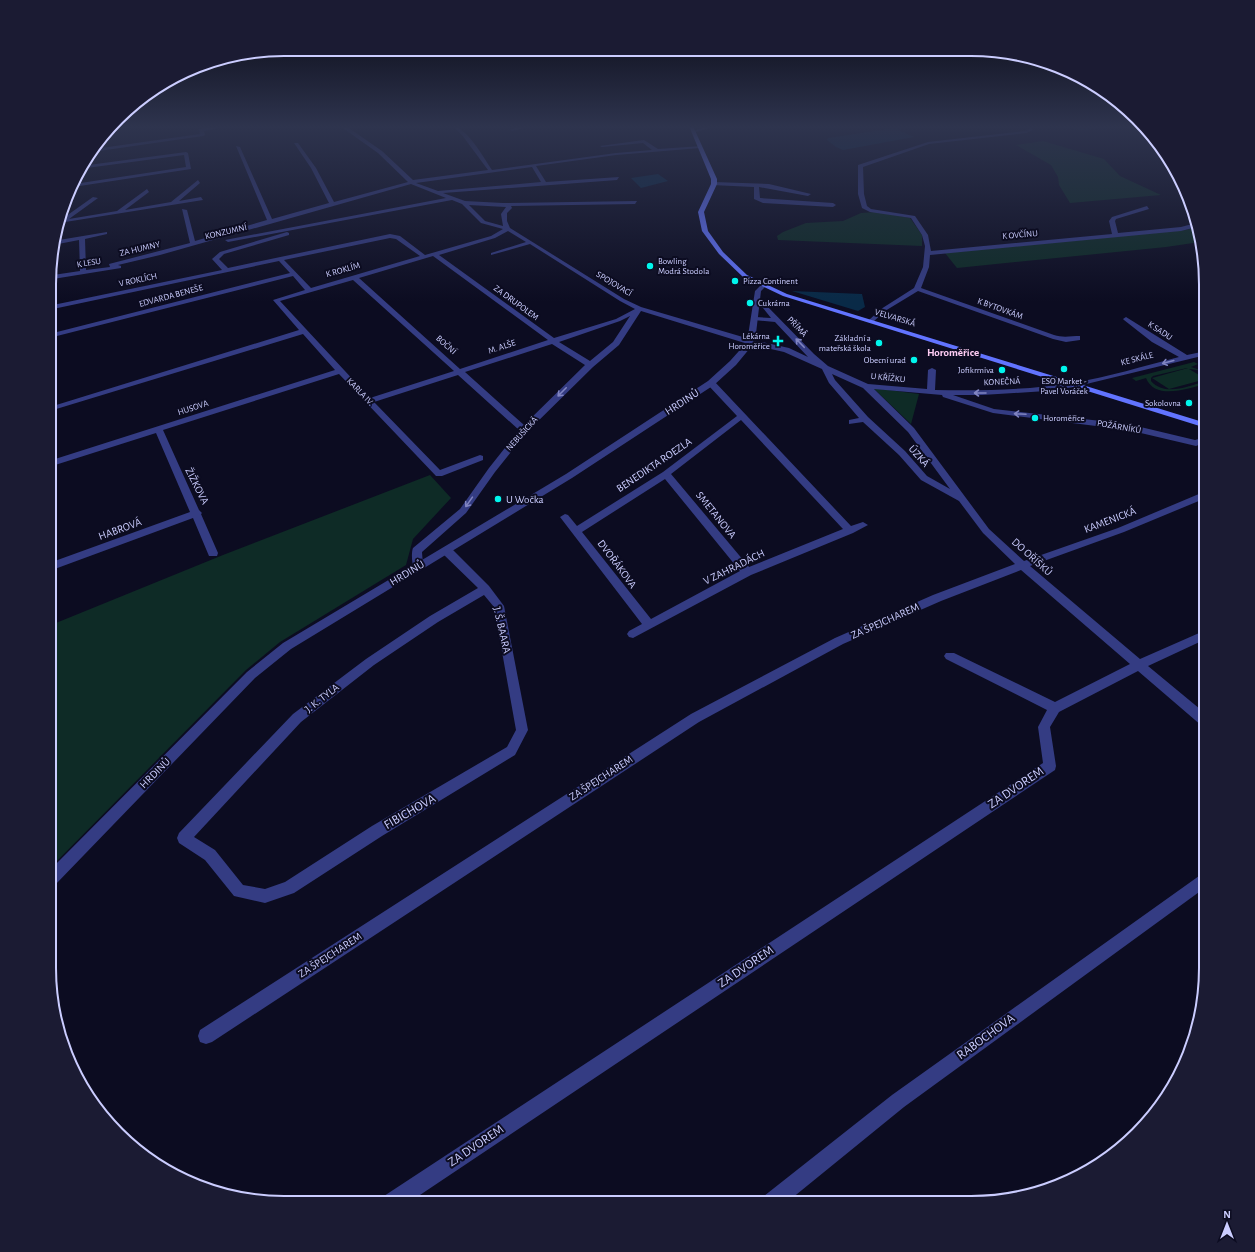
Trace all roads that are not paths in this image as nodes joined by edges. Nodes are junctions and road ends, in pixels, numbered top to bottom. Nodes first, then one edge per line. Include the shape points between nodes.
1 (195, 184) edge
2 (254, 184) edge
3 (322, 184) edge
4 (404, 184) edge
5 (416, 184) edge
6 (551, 184) edge
7 (714, 184) edge
8 (732, 184) edge
9 (861, 184) edge
10 (545, 185) joint
11 (756, 185) junction
12 (147, 191) dead end
13 (437, 193) junction
14 (808, 194) dead end
15 (94, 198) dead end
16 (452, 198) junction
17 (201, 199) dead end
18 (635, 202) dead end
19 (332, 203) junction
20 (464, 203) junction
21 (173, 204) junction
22 (506, 204) junction
23 (833, 205) dead end
24 (1147, 208) dead end
25 (184, 210) dead end
26 (118, 213) junction
27 (66, 218) edge
28 (270, 220) junction
29 (330, 220) junction
30 (65, 221) edge
31 (1191, 226) edge
32 (247, 227) junction
33 (508, 229) junction
34 (105, 233) dead end
35 (249, 235) junction
36 (1115, 235) junction
37 (82, 238) junction
38 (60, 241) edge
39 (531, 242) junction
40 (193, 244) junction
41 (174, 252) junction
42 (433, 253) junction
43 (927, 253) junction
44 (493, 254) dead end
45 (423, 256) junction
46 (280, 260) junction
47 (111, 265) dead end
48 (126, 266) joint
49 (227, 271) junction
50 (83, 272) junction
51 (294, 274) junction
52 (56, 276) edge
53 (354, 277) junction
54 (763, 286) junction
55 (917, 289) junction
56 (309, 290) junction
57 (756, 303) junction
58 (56, 306) edge
59 (639, 308) junction
60 (755, 319) junction
61 (1126, 319) dead end
62 (777, 320) junction
63 (871, 320) junction
64 (304, 331) junction
65 (56, 334) edge
66 (1077, 338) dead end
67 (553, 341) junction
68 (751, 342) junction
69 (1199, 354) edge
70 (1184, 357) junction
71 (590, 365) junction
72 (824, 365) junction
73 (340, 370) junction
74 (460, 370) junction
75 (932, 370) dead end
76 (711, 383) junction
77 (1074, 385) junction
78 (866, 386) junction
79 (930, 392) junction
80 (940, 392) junction
81 (369, 401) junction
82 (56, 407) edge
83 (743, 416) junction
84 (864, 419) junction
85 (852, 422) dead end
86 (1199, 424) edge
87 (159, 430) junction
88 (524, 430) junction
89 (1199, 441) edge
90 (480, 458) dead end
91 (56, 462) edge
92 (666, 474) junction
93 (1199, 497) edge
94 (962, 500) junction
95 (197, 514) junction
96 (565, 517) dead end
97 (863, 525) dead end
98 (577, 530) junction
99 (850, 531) junction
100 (446, 550) junction
101 (213, 552) dead end
102 (56, 565) edge
103 (1022, 565) junction
104 (418, 566) junction
105 (747, 572) junction
106 (485, 589) junction
107 (649, 625) junction
108 (633, 634) dead end
109 (1199, 637) edge
110 (950, 656) dead end
111 (1139, 665) junction
112 (1055, 708) junction
113 (1199, 716) edge
114 (522, 730) joint
115 (184, 838) joint
116 (56, 874) edge
117 (1199, 883) edge
118 (206, 1036) dead end
119 (400, 1196) edge
120 (779, 1196) edge

1 - 21 street
2 - 28 street
3 - 19 street
4 - 19 street, ZA HUMNY
5 - 13 street, SPOJOVACÍ
6 - 10 street
7 - 54 main road, VELVARSKÁ via 701,212 705,231 735,268
8 - 11 street
9 - 43 street via 864,207 913,218 925,235
10 - 13 street
11 - 14 street
11 - 23 street via 757,199 763,201
12 - 26 street
13 - 16 street, SPOJOVACÍ
15 - 27 street
16 - 20 street, SPOJOVACÍ
16 - 29 street, KONZUMNÍ
17 - 21 street
18 - 22 street
19 - 28 street, ZA HUMNY
20 - 22 street
20 - 33 street, SPOJOVACÍ via 483,222
21 - 26 street
22 - 33 street via 510,206 503,215 504,225
24 - 36 street via 1114,218 1112,221
25 - 40 street
26 - 30 street
28 - 32 street, ZA HUMNY
29 - 35 street, KONZUMNÍ
29 - 49 street, KONZUMNÍ via 222,253 215,259
31 - 36 street, K OVČÍNU
32 - 35 street
32 - 40 street, ZA HUMNY
33 - 39 street, SPOJOVACÍ
33 - 42 street, K ROKLÍM via 493,236
34 - 37 street
35 - 41 street, KONZUMNÍ
36 - 43 street, K OVČÍNU
37 - 38 street
37 - 50 street
39 - 44 street
39 - 59 street, SPOJOVACÍ via 615,296
40 - 41 street, ZA HUMNY
41 - 47 street, ZA HUMNY
41 - 48 street, KONZUMNÍ
42 - 45 street, K ROKLÍM
42 - 67 street, ZA DRUPOLEM
43 - 55 street via 926,267
45 - 46 street via 393,236
45 - 53 street, K ROKLÍM
46 - 49 street
46 - 51 street
48 - 50 street, K LESU
49 - 58 street, V ROKLÍCH
50 - 52 street, K LESU
51 - 56 street
51 - 65 street, EDVARDA BENEŠE
53 - 56 street, K ROKLÍM
53 - 74 street, BOČNÍ
54 - 57 street via 758,291
54 - 63 main road, VELVARSKÁ
55 - 63 street
55 - 66 street, K BYTOVKÁM via 1048,336 1071,340
56 - 64 street, KARLA IV. via 276,300
57 - 60 street
57 - 62 street, PŘÍMÁ via 765,307
59 - 67 street, M. ALŠE via 629,316
59 - 68 street, SPOJOVACÍ
59 - 71 street, NEBUŠICKÁ via 616,343
60 - 62 street
60 - 68 street
61 - 70 street, K SADU
72 -> 62 street, PŘÍMÁ
63 - 77 main road, VELVARSKÁ
64 - 73 street, KARLA IV.
64 - 82 street
67 - 71 street, ZA DRUPOLEM
67 - 74 street, M. ALŠE
68 - 72 street, SPOJOVACÍ via 788,351
68 - 76 street, HRDINŮ
69 - 70 street, KE SKÁLE
70 -> 77 street, KE SKÁLE
71 -> 88 street, NEBUŠICKÁ
72 - 78 street, U KŘÍŽKU
72 - 84 street, ÚZKÁ via 832,381
73 - 81 street, KARLA IV.
73 - 87 street, HUSOVA
74 - 81 street, M. ALŠE
74 - 88 street, BOČNÍ
75 - 79 street
76 - 83 street
76 - 100 street, HRDINŮ via 569,476
77 -> 80 street, KONEČNÁ via 1017,392
77 - 86 main road, VELVARSKÁ
78 - 79 street, U KŘÍŽKU
78 - 94 street, DO OŘÍŠKŮ via 911,430
79 - 80 street, KONEČNÁ
89 -> 80 street, POŽÁRNÍKŮ via 1128,427 993,411
81 - 90 street, KARLA IV. via 439,474
83 - 92 street, BENEDIKTA ROEZLA
83 - 99 street
84 - 85 street
84 - 94 street, ÚZKÁ via 902,453 924,478
87 - 91 street, HUSOVA
87 - 95 street, ŽIŽKOVA
88 -> 104 street, NEBUŠICKÁ via 463,511 417,551
92 - 98 street, BENEDIKTA ROEZLA
92 - 105 street, SMETANOVA
93 - 103 street, KAMENICKÁ via 1121,530
94 - 103 street, DO OŘÍŠKŮ via 986,531
95 - 101 street, ŽIŽKOVA
95 - 102 street, HABROVÁ
96 - 98 street, DVOŘÁKOVA
97 - 99 street, V ZAHRADÁCH
98 - 107 street, DVOŘÁKOVA
99 - 105 street, V ZAHRADÁCH
100 - 104 street, HRDINŮ
100 - 106 street, J. Š. BAARA
103 - 111 street, DO OŘÍŠKŮ
103 - 118 street, ZA ŠPEJCHAREM via 937,598 839,641 695,718
104 - 116 street, HRDINŮ via 287,646 252,675
105 - 107 street, V ZAHRADÁCH
106 - 114 street, J. Š. BAARA via 499,606
106 - 115 street, J. K. TYLA via 434,619 370,662 296,718
107 - 108 street, V ZAHRADÁCH
109 - 111 street
110 - 112 street
111 - 112 street
111 - 113 street, DO OŘÍŠKŮ
112 - 119 street, ZA DVOREM via 1044,727 1050,766
114 - 115 street, FIBICHOVA via 511,751 377,831 289,888 265,896 239,891 210,855
117 - 120 street, RABOCHOVA via 898,1101

